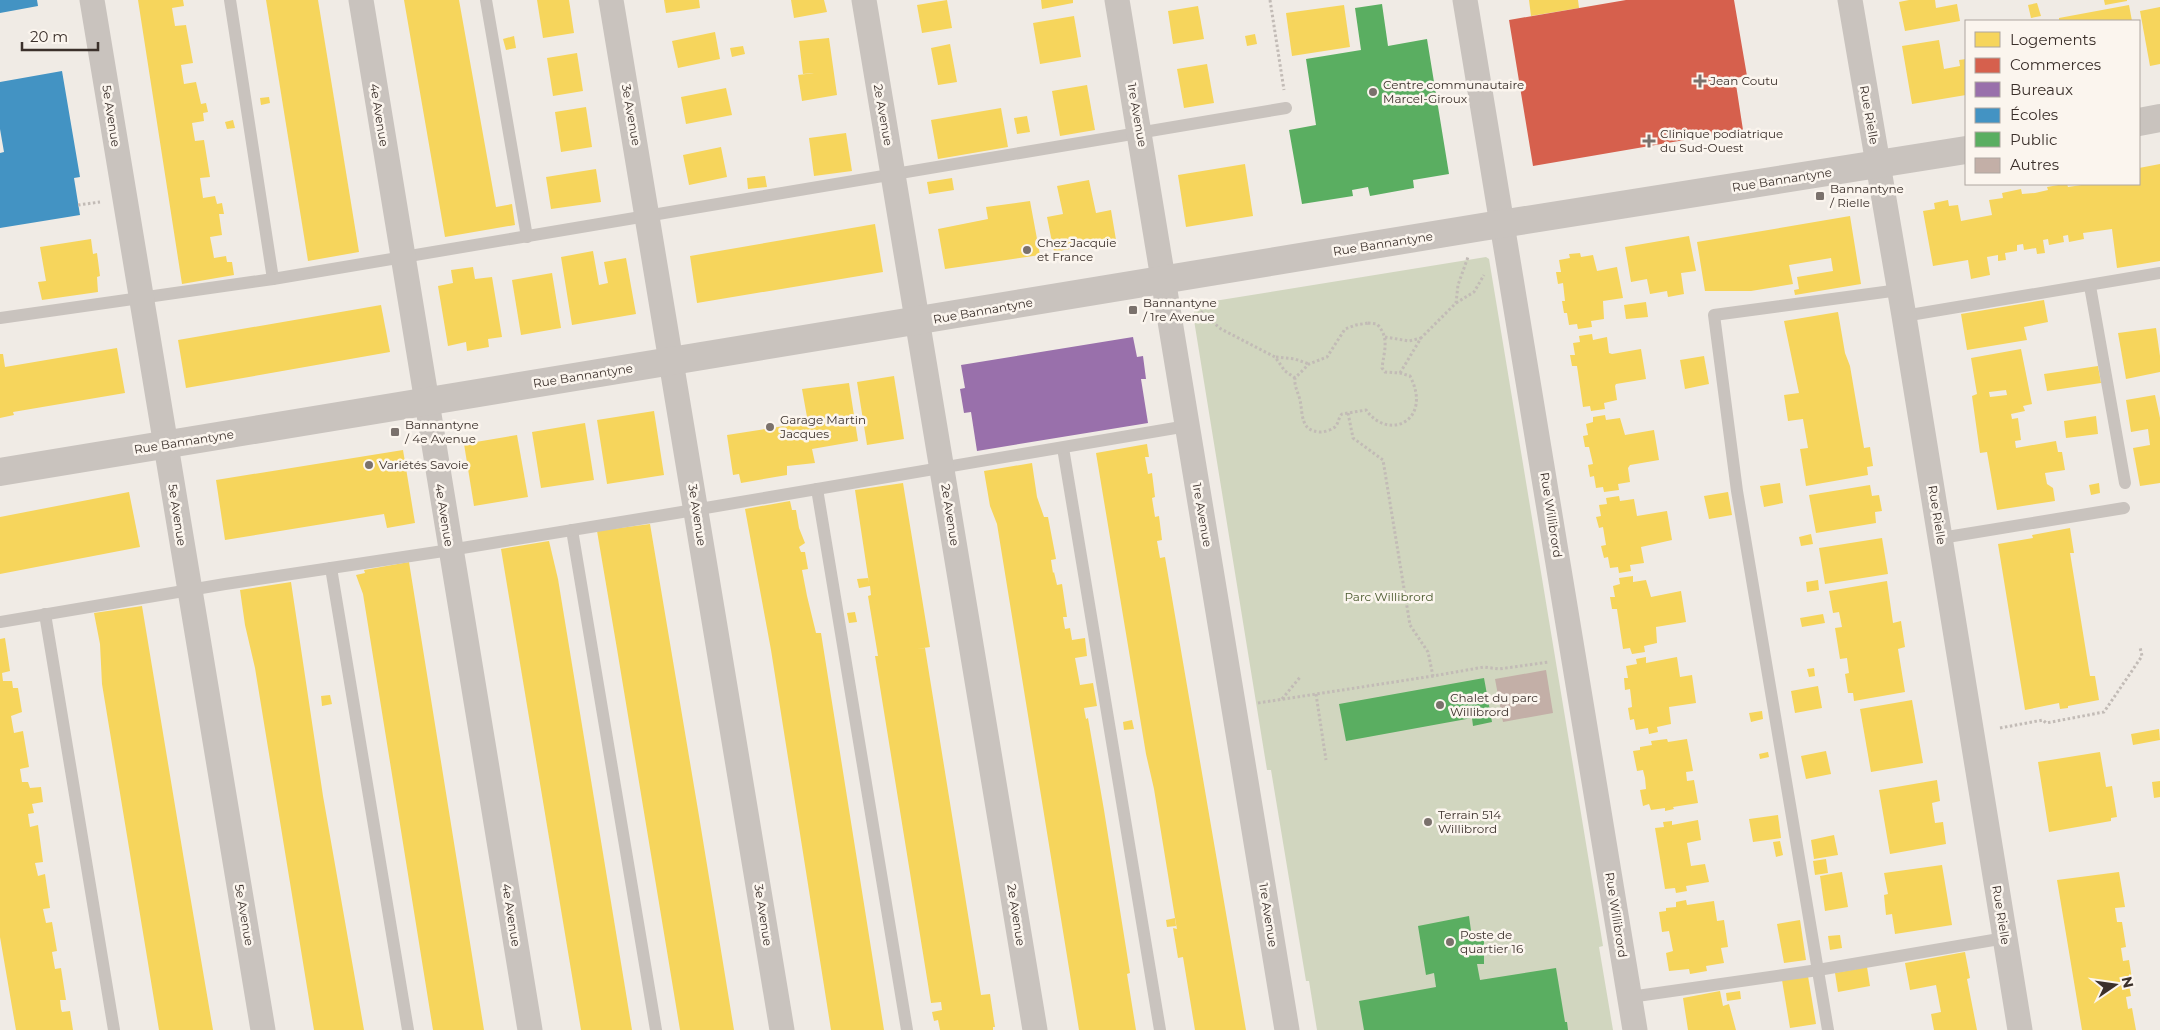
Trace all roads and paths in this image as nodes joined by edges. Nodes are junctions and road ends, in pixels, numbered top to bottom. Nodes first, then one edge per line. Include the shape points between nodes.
1 (92, 0) edge
2 (230, 0) edge
3 (361, 0) edge
4 (486, 0) edge
5 (611, 0) edge
6 (864, 0) edge
7 (1117, 0) edge
8 (1270, 0) edge
9 (1465, 0) edge
10 (1850, 0) edge
11 (1286, 108) joint
12 (2160, 118) edge
13 (2140, 122) edge
14 (1140, 133) junction
15 (1965, 150) edge
16 (1878, 164) junction
17 (893, 174) junction
18 (105, 201) dead end
19 (78, 205) dead end
20 (648, 217) junction
21 (1503, 224) junction
22 (527, 237) junction
23 (1468, 256) dead end
24 (402, 257) junction
25 (1486, 273) dead end
26 (2160, 273) edge
27 (273, 279) junction
28 (1163, 280) junction
29 (2090, 286) junction
30 (1899, 290) junction
31 (140, 297) junction
32 (1456, 303) junction
33 (1193, 305) dead end
34 (1904, 316) junction
35 (0, 318) edge
36 (917, 322) junction
37 (1385, 337) junction
38 (1421, 338) junction
39 (1276, 356) junction
40 (671, 362) junction
41 (1309, 364) junction
42 (1400, 373) junction
43 (1295, 378) junction
44 (426, 402) junction
45 (1348, 412) junction
46 (1187, 426) junction
47 (165, 445) junction
48 (1063, 448) junction
49 (942, 469) junction
50 (0, 472) edge
51 (2125, 483) dead end
52 (817, 489) junction
53 (2124, 508) dead end
54 (696, 510) junction
55 (572, 530) junction
56 (1941, 538) junction
57 (450, 550) junction
58 (331, 568) junction
59 (189, 590) junction
60 (45, 614) junction
61 (0, 622) edge
62 (2140, 647) dead end
63 (1554, 661) dead end
64 (1301, 676) dead end
65 (1433, 676) junction
66 (1316, 694) junction
67 (1282, 700) junction
68 (1253, 704) dead end
69 (2000, 728) dead end
70 (1326, 760) dead end
71 (2005, 938) junction
72 (1818, 970) junction
73 (1630, 997) junction
74 (114, 1030) edge
75 (264, 1030) edge
76 (408, 1030) edge
77 (530, 1030) edge
78 (656, 1030) edge
79 (782, 1030) edge
80 (907, 1030) edge
81 (1035, 1030) edge
82 (1160, 1030) edge
83 (1287, 1030) edge
84 (1635, 1030) edge
85 (1828, 1030) edge
86 (2020, 1030) edge

1 - 31 street, 5e Avenue
2 - 27 lane
3 - 24 street, 4e Avenue
4 - 22 lane
5 - 20 street, 3e Avenue
6 - 17 street, 2e Avenue
7 - 14 street, 1re Avenue
8 - 11 path
9 - 21 street, Rue Willibrord
10 - 16 street, Rue Rielle
11 - 14 lane
12 - 13 street
14 - 17 lane
14 - 28 street, 1re Avenue
15 - 16 street, Rue Bannantyne
16 - 21 street, Rue Bannantyne
16 - 30 street, Rue Rielle
17 - 20 lane
17 - 36 street, 2e Avenue
18 - 19 path
20 - 22 lane
20 - 40 street, 3e Avenue
21 - 28 street, Rue Bannantyne
21 - 73 street, Rue Willibrord
22 - 24 lane
23 - 32 path via 1458,284
24 - 27 lane
24 - 44 street, 4e Avenue
25 - 32 path via 1474,292
26 - 29 lane
27 - 31 lane
28 - 36 street, Rue Bannantyne
28 - 46 street, 1re Avenue
29 - 34 lane
29 - 51 lane
30 - 34 street, Rue Rielle
30 - 72 lane via 1714,316 1737,491
31 - 35 lane
31 - 47 street, 5e Avenue
32 - 38 path
33 - 39 path via 1233,336
34 - 56 street, Rue Rielle
36 - 40 street, Rue Bannantyne
36 - 49 street, 2e Avenue
37 - 38 path via 1409,341
37 - 41 path via 1377,324 1356,325 1345,329 1327,357
37 - 42 path via 1382,368 1385,372
38 - 42 path
39 - 41 path
39 - 43 path via 1285,371
40 - 44 street, Rue Bannantyne
40 - 54 street, 3e Avenue
41 - 43 path
42 - 45 path via 1410,376 1416,388 1416,410 1410,418 1392,425 1380,422 1366,410
43 - 45 path via 1294,385 1306,427 1327,431 1334,428 1342,414
44 - 47 street, Rue Bannantyne
44 - 57 street, 4e Avenue
45 - 65 path via 1353,438 1383,460 1410,624 1428,652
46 - 48 lane
46 - 83 street, 1re Avenue
47 - 50 street, Rue Bannantyne
47 - 59 street, 5e Avenue
48 - 49 lane
48 - 82 lane
49 - 52 lane
49 - 81 street, 2e Avenue
52 - 54 lane
52 - 80 lane
53 - 56 lane
54 - 55 lane
54 - 79 street, 3e Avenue
55 - 57 lane
55 - 78 lane
56 - 71 street, Rue Rielle
57 - 58 lane
57 - 77 street, 4e Avenue
58 - 59 lane
58 - 76 lane
59 - 60 lane
59 - 75 street, 5e Avenue
60 - 61 lane
60 - 74 lane
62 - 69 path via 2142,656 2104,712
63 - 65 path via 1499,669 1484,667
64 - 67 path
65 - 66 path
66 - 67 path
66 - 70 path
67 - 68 path
71 - 72 lane
71 - 86 street, Rue Rielle
72 - 73 lane
72 - 85 lane
73 - 84 street, Rue Willibrord

